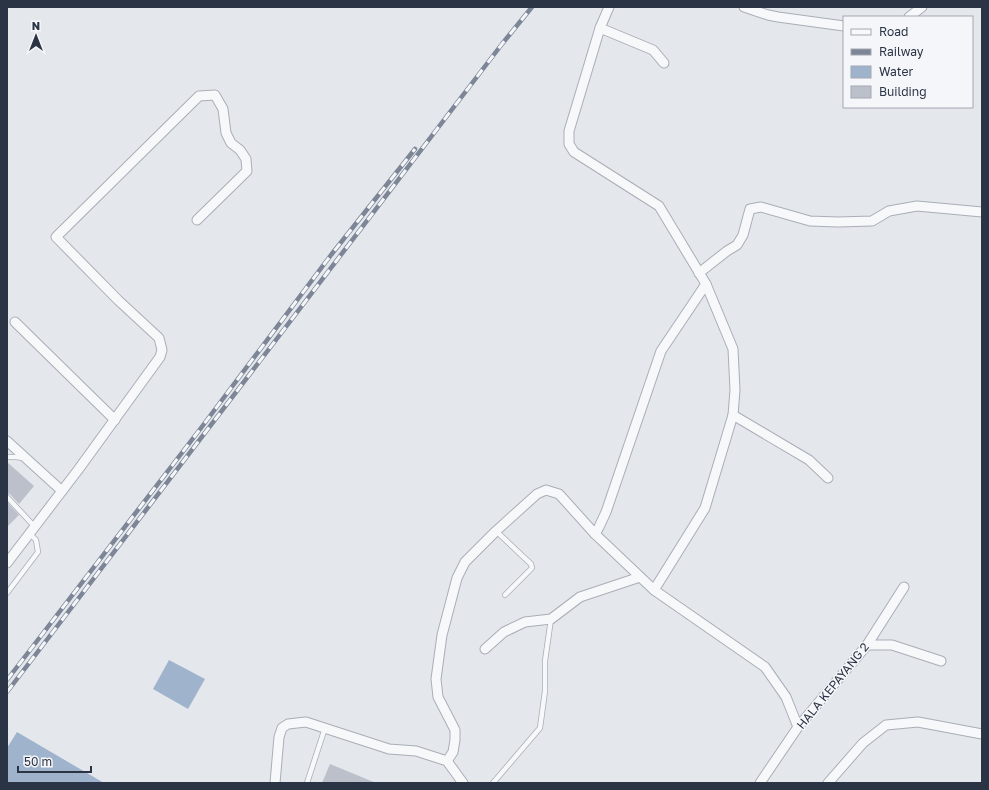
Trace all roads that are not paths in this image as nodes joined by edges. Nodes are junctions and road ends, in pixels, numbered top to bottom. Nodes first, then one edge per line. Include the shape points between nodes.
1 (609, 7) edge
2 (744, 7) edge
3 (922, 7) edge
4 (910, 16) edge
5 (843, 26) edge
6 (600, 28) junction
7 (664, 63) dead end
8 (982, 212) edge
9 (196, 220) dead end
10 (699, 273) junction
11 (706, 284) junction
12 (15, 322) dead end
13 (733, 415) junction
14 (114, 420) junction
15 (7, 441) edge
16 (7, 457) edge
17 (30, 462) junction
18 (828, 478) dead end
19 (62, 491) junction
20 (7, 497) edge
21 (33, 530) junction
22 (496, 531) junction
23 (594, 534) junction
24 (9, 557) edge
25 (640, 577) junction
26 (904, 587) dead end
27 (654, 590) junction
28 (7, 593) edge
29 (505, 595) dead end
30 (551, 619) junction
31 (867, 645) junction
32 (486, 650) dead end
33 (942, 660) dead end
34 (798, 727) junction
35 (325, 728) junction
36 (982, 734) edge
37 (446, 761) junction
38 (274, 783) edge
39 (307, 783) edge
40 (463, 783) edge
41 (493, 783) edge
42 (760, 783) edge
43 (828, 783) edge

1 - 6 street
2 - 5 street via 778,17
3 - 4 street
6 - 7 street via 653,50
6 - 10 street via 569,131 569,144 574,152 659,206
8 - 10 street via 917,206 889,211 872,222 810,222 761,207 750,210 743,235 737,245
9 - 14 street via 246,171 246,159 231,143 226,133 223,109 215,95 199,96 56,237 159,338 162,350 160,357
10 - 11 street
11 - 13 street via 733,349
11 - 23 street via 660,351 606,512
12 - 14 street
13 - 18 street via 809,460
13 - 27 street via 706,508
14 - 19 street
15 - 17 street
16 - 17 lane via 22,458
17 - 19 street
19 - 21 street
20 - 21 lane
21 - 24 street
21 - 28 lane via 38,552
22 - 23 street via 546,490 559,494
22 - 29 lane via 531,564 532,568
22 - 37 street via 465,562 457,578 442,635 436,679 438,697 454,730 456,740 453,752
23 - 25 street
25 - 27 street
25 - 30 street via 580,597
26 - 31 street, HALA KEPAYANG 2
27 - 34 street via 765,667 786,697
30 - 32 street via 525,622 504,632
30 - 41 lane via 540,728
31 - 33 street via 892,645
31 - 34 street, HALA KEPAYANG 2
34 - 42 street, HALA KEPAYANG 2
35 - 37 street via 390,749 416,751
35 - 38 street via 306,722 288,724 282,728
35 - 39 lane
36 - 43 street via 918,722 886,724 863,742
37 - 40 street

